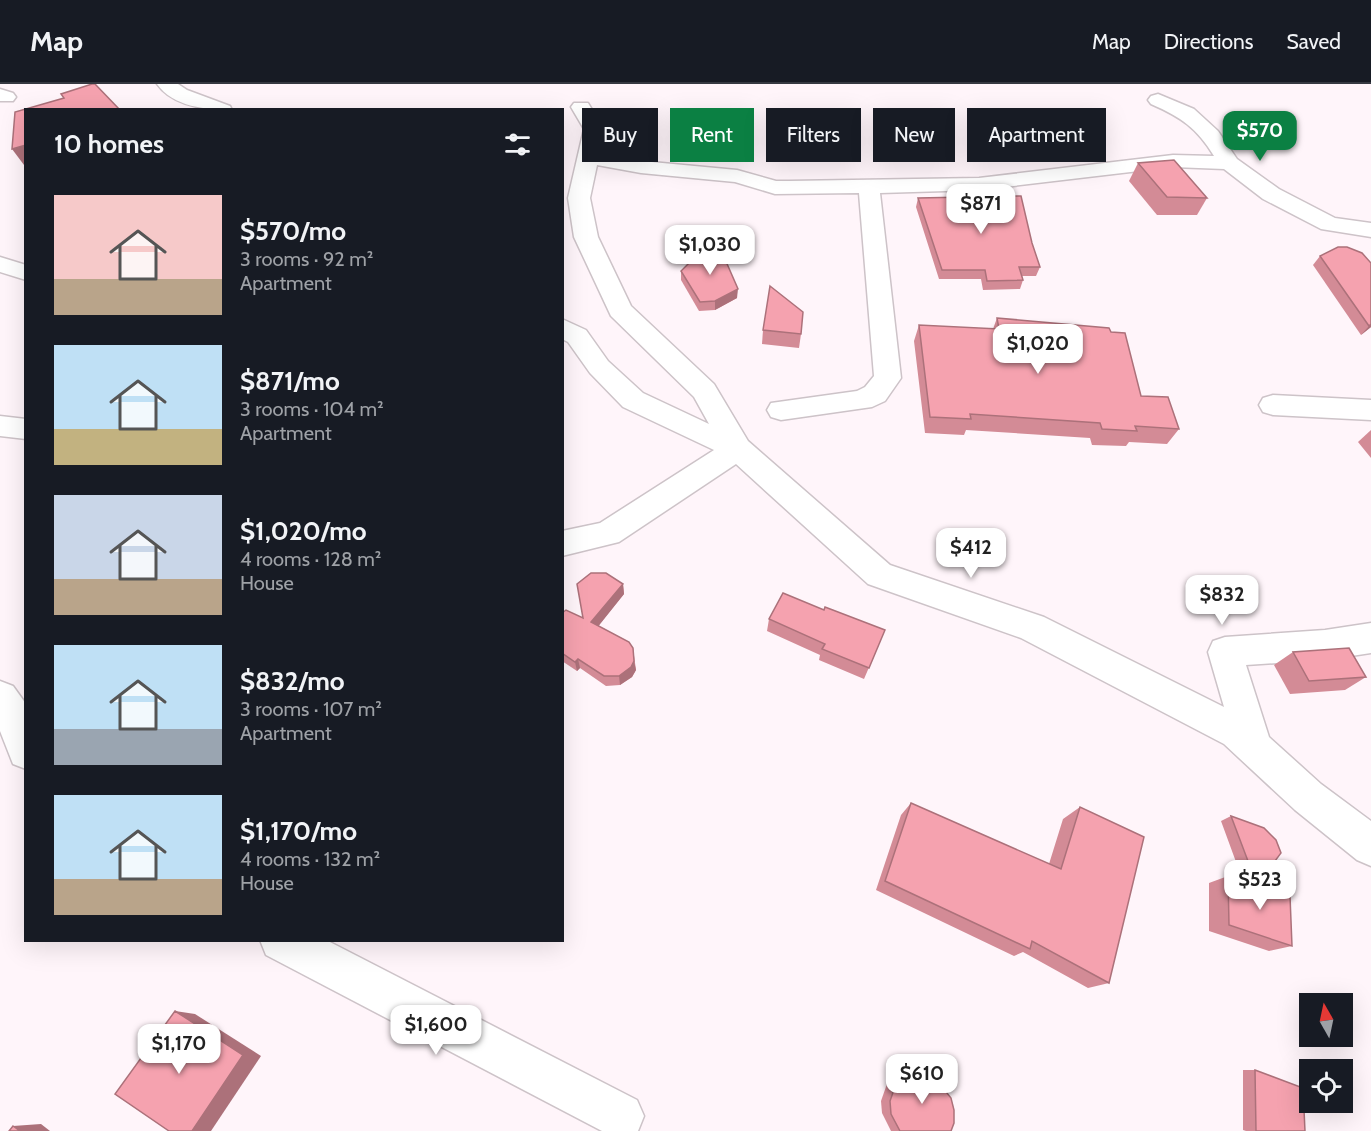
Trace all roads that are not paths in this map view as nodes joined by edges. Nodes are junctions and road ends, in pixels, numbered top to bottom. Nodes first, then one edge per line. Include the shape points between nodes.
1 (166, 84) edge
2 (1158, 100) dead end
3 (218, 108) edge
4 (586, 162) edge
5 (614, 162) edge
6 (1229, 163) junction
7 (869, 188) junction
8 (1371, 230) edge
9 (0, 264) edge
10 (24, 272) edge
11 (564, 328) edge
12 (1273, 405) dead end
13 (781, 410) dead end
14 (1371, 410) edge
15 (0, 426) edge
16 (24, 429) edge
17 (738, 449) junction
18 (564, 544) edge
19 (1371, 638) edge
20 (0, 698) edge
21 (24, 747) edge
22 (1254, 747) junction
23 (1371, 846) edge
24 (285, 942) edge
25 (621, 1116) dead end

1 - 3 street via 180,94
2 - 6 street via 1187,112 1211,135
4 - 17 street via 579,198 586,237 620,310 704,391
5 - 7 street via 737,176 775,187
6 - 7 street via 1173,161 979,184
6 - 8 street via 1271,194 1329,224
7 - 13 street via 888,378 875,394 862,400
9 - 10 street
11 - 17 street via 577,336 599,367 633,400
12 - 14 street
15 - 16 street
17 - 18 street via 608,533
17 - 22 street via 879,574 1032,627 1237,732
19 - 22 street via 1225,652
20 - 21 street via 12,714
22 - 23 street
24 - 25 street

